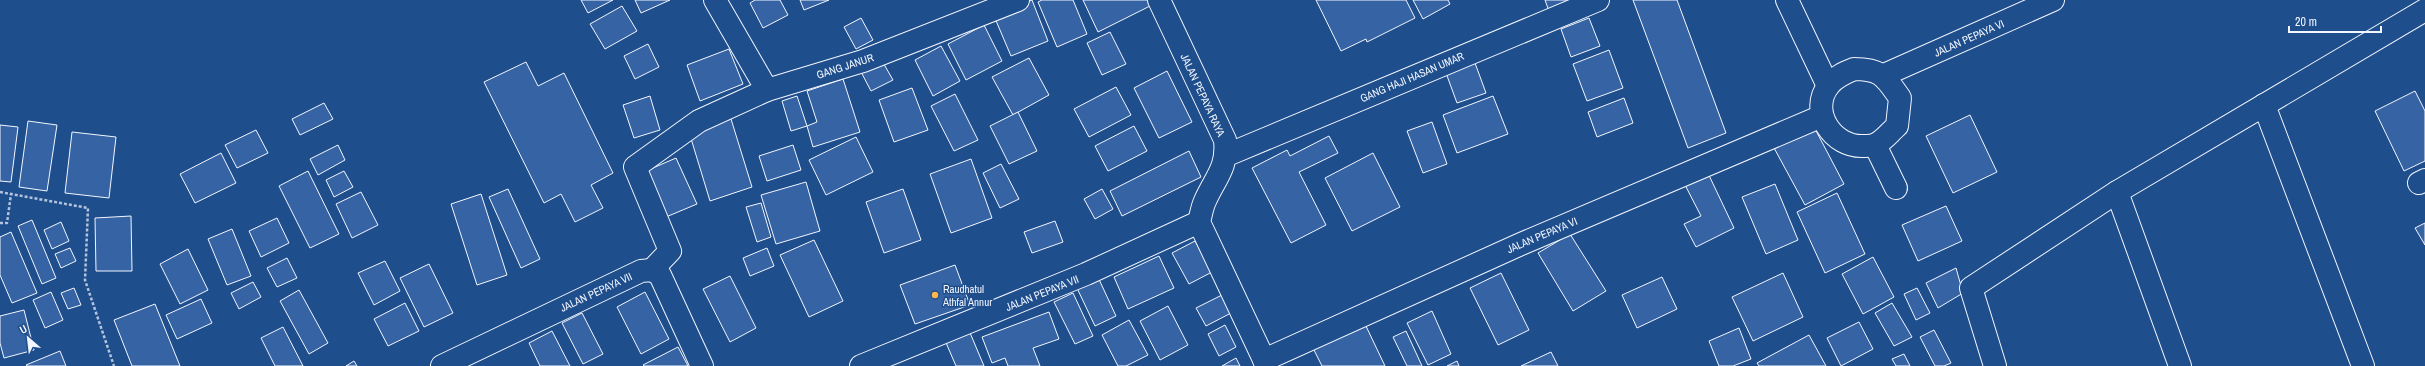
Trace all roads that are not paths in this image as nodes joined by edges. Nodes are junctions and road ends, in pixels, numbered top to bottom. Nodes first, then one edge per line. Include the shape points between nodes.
1 (715, 0) edge
2 (1018, 0) edge
3 (1158, 0) edge
4 (1598, 0) edge
5 (1787, 0) edge
6 (2053, 0) edge
7 (2425, 10) edge
8 (1884, 75) junction
9 (1828, 86) junction
10 (767, 90) junction
11 (2264, 105) junction
12 (1822, 116) junction
13 (1875, 145) junction
14 (1227, 155) junction
15 (1896, 188) dead end
16 (2117, 192) junction
17 (1199, 222) junction
18 (652, 270) junction
19 (1266, 363) edge
20 (442, 366) edge
21 (702, 366) edge
22 (861, 366) edge
23 (1995, 366) edge
24 (2180, 366) edge
25 (2362, 366) edge

1 - 10 street
2 - 10 street, GANG JANUR via 863,61
3 - 14 street, JALAN PEPAYA RAYA via 1225,140
4 - 14 street, GANG HAJI HASAN UMAR
5 - 9 street
6 - 8 street, JALAN PEPAYA VI
7 - 11 street
8 - 9 street via 1870,69 1854,69 1840,75
8 - 13 street via 1900,98 1896,126
9 - 12 street via 1822,100
10 - 18 street, GANG JANUR via 699,121 635,167 670,252
11 - 16 street
11 - 25 street
12 - 13 street via 1833,136 1853,147
12 - 19 street, JALAN PEPAYA VI via 1535,238
13 - 15 street
14 - 17 street via 1222,171 1204,202
16 - 23 street via 1971,288
16 - 24 street
17 - 19 street
17 - 22 street, JALAN PEPAYA VII via 1086,274
18 - 20 street, JALAN PEPAYA VII via 641,271
18 - 21 street via 660,275

